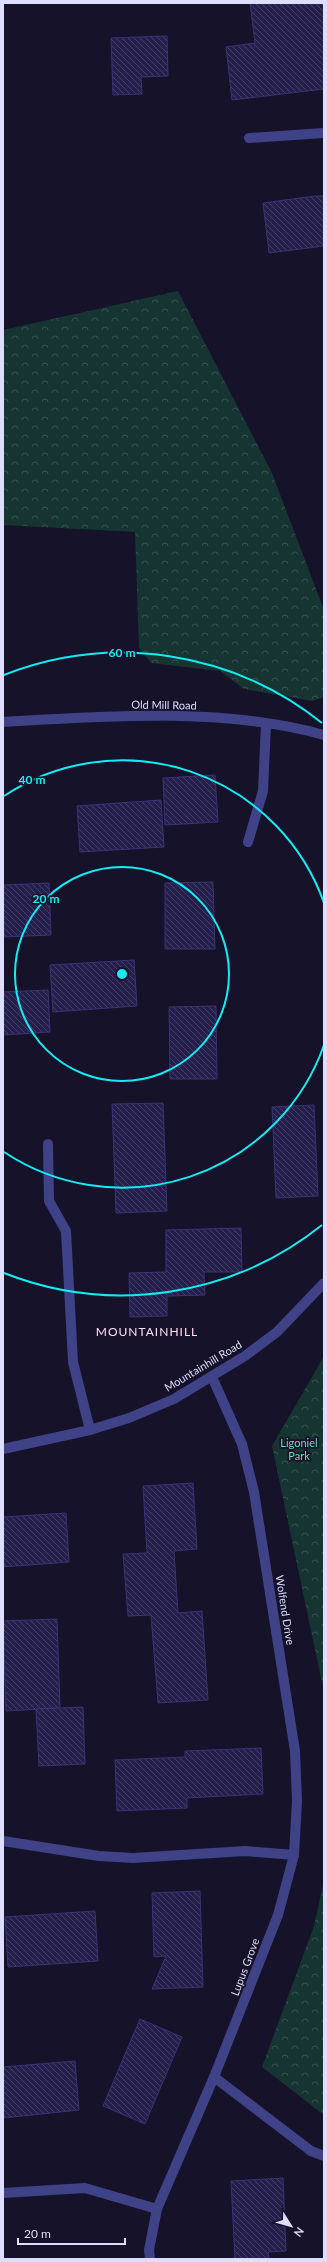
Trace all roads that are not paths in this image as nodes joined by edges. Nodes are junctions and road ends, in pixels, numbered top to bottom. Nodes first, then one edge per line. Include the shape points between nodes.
1 (324, 133) edge
2 (248, 138) dead end
3 (3, 722) edge
4 (266, 724) junction
5 (324, 735) edge
6 (248, 842) dead end
7 (48, 1144) dead end
8 (324, 1283) edge
9 (212, 1376) junction
10 (90, 1430) junction
11 (3, 1449) edge
12 (3, 1841) edge
13 (294, 1855) junction
14 (214, 2077) junction
15 (324, 2156) edge
16 (3, 2193) edge
17 (157, 2209) junction
18 (150, 2259) edge

1 - 2 street
3 - 4 street, Old Mill Road via 150,716 196,717
4 - 5 street, Old Mill Road
4 - 6 street via 263,791
7 - 10 street via 49,1201 66,1231 73,1362
8 - 9 street, Mountainhill Road via 277,1332
9 - 10 street, Mountainhill Road via 174,1399 129,1418
9 - 13 street, Wolfend Drive via 242,1444 254,1492 295,1751 297,1801
10 - 11 street, Mountainhill Road
12 - 13 street via 99,1856 132,1858 245,1851
13 - 14 street, Lupus Grove via 278,1915
14 - 15 street via 311,2151
14 - 17 street, Lupus Grove
16 - 17 street via 85,2188
17 - 18 street, Lupus Grove

